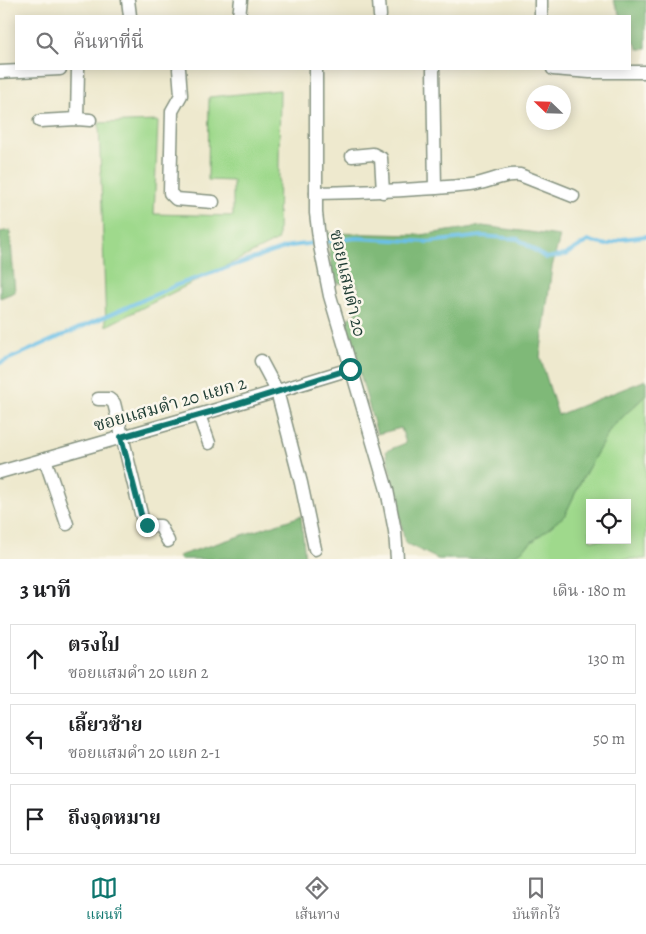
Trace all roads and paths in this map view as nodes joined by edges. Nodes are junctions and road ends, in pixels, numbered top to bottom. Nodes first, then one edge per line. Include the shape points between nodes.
1 (128, 0) edge
2 (241, 0) edge
3 (379, 0) edge
4 (541, 0) edge
5 (130, 15) edge
6 (238, 15) edge
7 (380, 15) edge
8 (541, 15) edge
9 (40, 70) edge
10 (78, 70) edge
11 (179, 70) edge
12 (316, 70) edge
13 (433, 70) edge
14 (565, 70) edge
15 (0, 72) edge
16 (646, 72) edge
17 (77, 119) junction
18 (90, 120) dead end
19 (40, 121) dead end
20 (352, 156) dead end
21 (435, 188) junction
22 (383, 192) junction
23 (316, 193) junction
24 (573, 196) dead end
25 (213, 202) dead end
26 (261, 361) dead end
27 (350, 369) junction
28 (277, 391) junction
29 (98, 399) dead end
30 (200, 415) junction
31 (121, 437) junction
32 (209, 443) dead end
33 (45, 459) junction
34 (0, 472) edge
35 (66, 524) dead end
36 (168, 541) dead end
37 (315, 549) dead end
38 (398, 559) edge

1 - 5 street
2 - 6 street
3 - 7 street
4 - 8 street
9 - 15 street
10 - 17 street
11 - 25 street via 182,95 172,111 170,194 176,199
12 - 23 street, ซอยแสมดำ 20
13 - 21 street
14 - 16 street
17 - 18 street
17 - 19 street
20 - 22 street via 374,154 381,158
21 - 22 street
21 - 24 street via 481,184 512,174
22 - 23 street
23 - 27 street, ซอยแสมดำ 20 via 319,240
26 - 28 street
27 - 28 street, ซอยแสมดำ 20 แยก 2
27 - 38 street, ซอยแสมดำ 20 via 385,482
28 - 30 street, ซอยแสมดำ 20 แยก 2
28 - 37 street
29 - 31 street via 109,399 114,403
30 - 31 street, ซอยแสมดำ 20 แยก 2
30 - 32 street
31 - 33 street, ซอยแสมดำ 20 แยก 2
31 - 36 street via 143,522 160,526
33 - 34 street, ซอยแสมดำ 20 แยก 2
33 - 35 street

